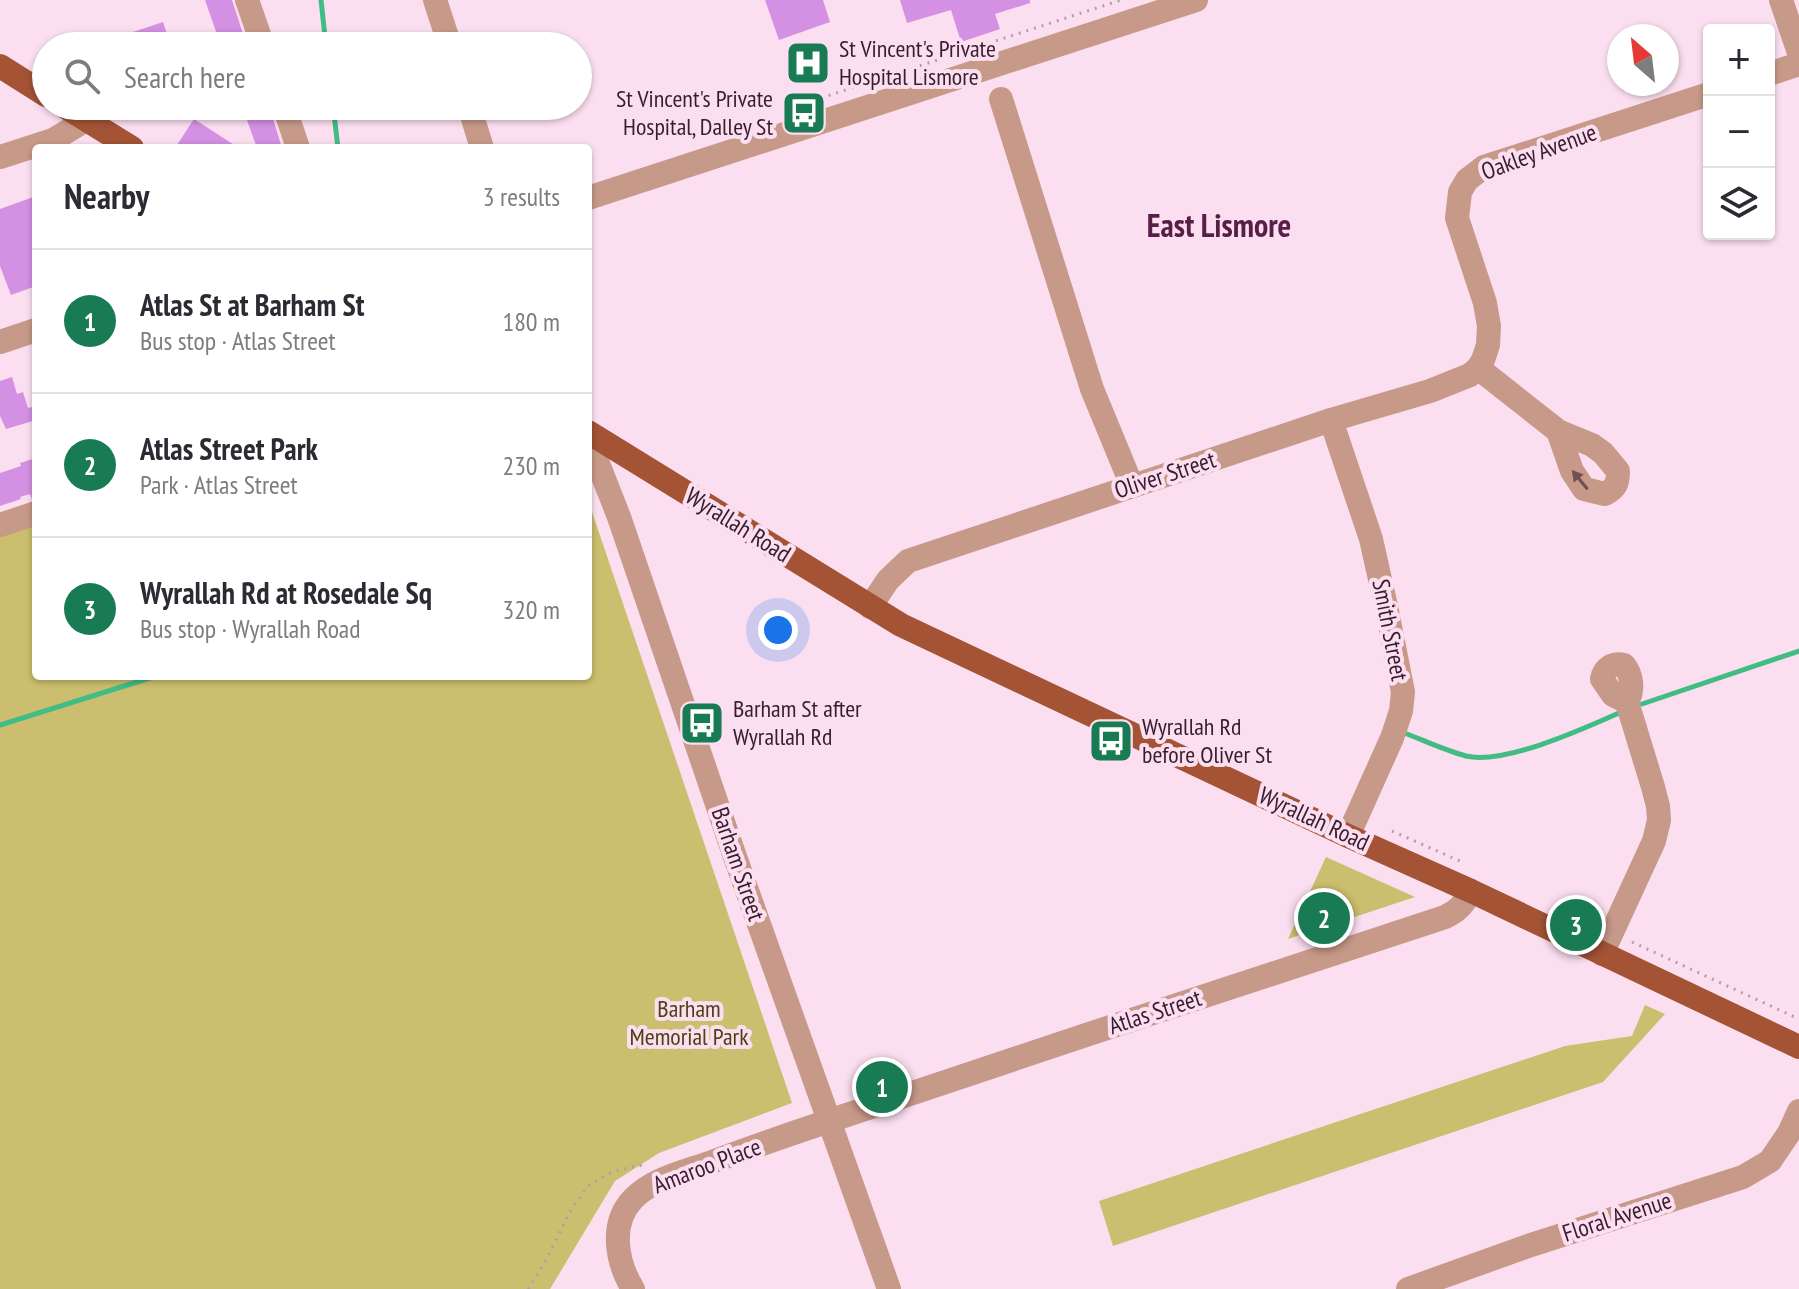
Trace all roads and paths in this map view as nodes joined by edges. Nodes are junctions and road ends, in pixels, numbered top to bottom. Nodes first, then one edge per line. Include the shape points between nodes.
1 (247, 0) edge
2 (435, 0) edge
3 (1196, 0) edge
4 (1781, 0) edge
5 (258, 32) edge
6 (445, 32) edge
7 (1798, 51) edge
8 (0, 66) edge
9 (1775, 69) edge
10 (32, 86) edge
11 (1703, 96) edge
12 (1001, 99) dead end
13 (86, 120) joint
14 (289, 120) edge
15 (473, 120) edge
16 (41, 144) edge
17 (125, 144) edge
18 (297, 144) edge
19 (481, 144) edge
20 (32, 147) edge
21 (0, 157) edge
22 (592, 197) edge
23 (32, 331) edge
24 (0, 342) edge
25 (1478, 368) junction
26 (1331, 420) junction
27 (1558, 431) dead end
28 (592, 434) edge
29 (592, 448) edge
30 (1132, 486) junction
31 (32, 514) edge
32 (0, 525) edge
33 (870, 607) junction
34 (1627, 702) dead end
35 (1352, 826) junction
36 (1472, 880) junction
37 (1607, 944) junction
38 (1799, 1019) edge
39 (1799, 1047) edge
40 (1799, 1111) edge
41 (830, 1120) junction
42 (653, 1183) junction
43 (528, 1289) edge
44 (633, 1289) edge
45 (889, 1289) edge
46 (1408, 1289) edge

1 - 5 street
2 - 6 street
3 - 22 street
4 - 7 street
7 - 9 street
8 - 10 main road
11 - 25 street, Oakley Avenue via 1484,167 1467,180 1457,218 1489,326
12 - 30 street via 1092,389
13 - 16 street
13 - 17 main road
14 - 18 street
15 - 19 street
20 - 21 street
23 - 24 street
25 - 26 street, Oliver Street via 1430,391
25 - 27 street
26 - 30 street, Oliver Street
26 - 35 street, Smith Street via 1371,539 1403,692 1392,738
28 - 33 main road, Wyrallah Road
29 - 41 street, Barham Street
30 - 33 street, Oliver Street via 908,561
31 - 32 street
33 - 35 main road, Wyrallah Road
34 - 37 street via 1659,820
35 - 36 main road, Wyrallah Road
35 - 36 path
36 - 37 main road, Wyrallah Road
36 - 41 street, Atlas Street via 1463,906 1445,917
37 - 38 path
37 - 39 main road, Wyrallah Road
40 - 46 street, Floral Avenue via 1770,1161 1743,1177
41 - 42 street, Amaroo Place
41 - 45 street, Barham Street
42 - 43 path via 640,1165 609,1173 588,1186
42 - 44 street, Amaroo Place via 631,1200 619,1223 617,1249

